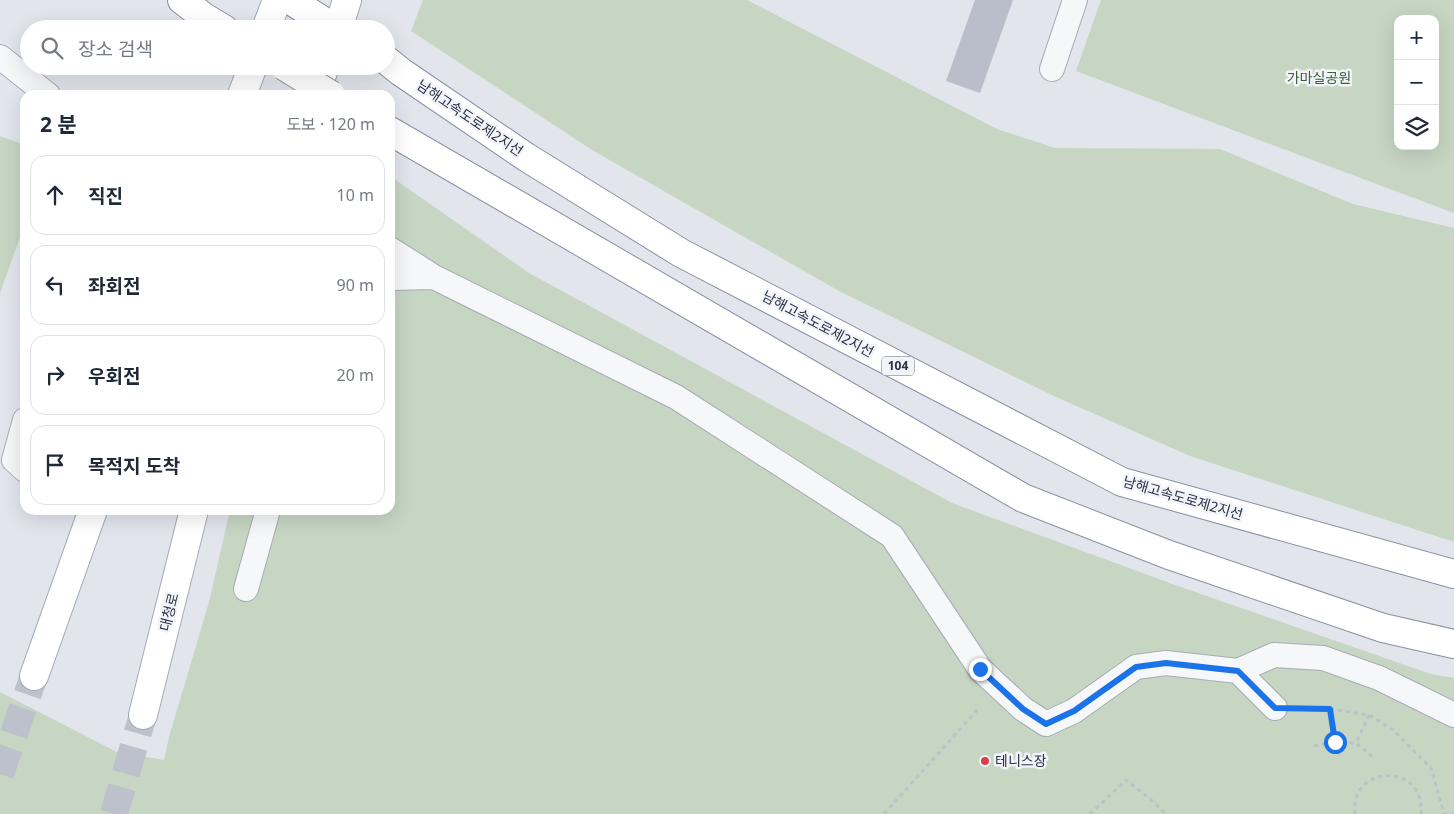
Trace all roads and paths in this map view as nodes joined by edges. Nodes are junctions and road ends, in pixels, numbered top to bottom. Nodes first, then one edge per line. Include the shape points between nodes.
1 (182, 0) edge
2 (277, 0) edge
3 (290, 0) edge
4 (347, 0) edge
5 (1075, 0) edge
6 (210, 20) edge
7 (269, 20) edge
8 (322, 20) edge
9 (340, 20) edge
10 (0, 57) edge
11 (395, 66) edge
12 (1052, 69) dead end
13 (20, 73) edge
14 (23, 75) edge
15 (249, 75) edge
16 (299, 75) edge
17 (322, 75) edge
18 (42, 90) edge
19 (244, 90) edge
20 (317, 90) edge
21 (323, 90) edge
22 (395, 134) edge
23 (395, 252) edge
24 (434, 277) junction
25 (395, 278) edge
26 (20, 438) edge
27 (20, 465) edge
28 (91, 515) edge
29 (193, 515) edge
30 (267, 515) edge
31 (1454, 574) edge
32 (246, 589) dead end
33 (1454, 644) edge
34 (1238, 671) junction
35 (34, 676) tunnel mouth
36 (979, 708) dead end
37 (1275, 708) joint
38 (1330, 709) junction
39 (143, 715) tunnel mouth
40 (1369, 715) junction
41 (1454, 715) edge
42 (1335, 742) junction
43 (1356, 743) junction
44 (1314, 746) dead end
45 (1374, 758) dead end
46 (884, 814) edge
47 (1090, 814) edge
48 (1166, 814) edge
49 (1355, 814) edge
50 (1421, 814) edge
51 (1454, 814) edge

1 - 6 main road
2 - 7 main road
3 - 8 main road
4 - 9 main road
5 - 12 lane
10 - 13 lane
11 - 31 main road, 남해고속도로제2지선 / 104 via 526,156 681,253 1122,482
14 - 18 lane
15 - 19 main road
16 - 21 main road, bridge
17 - 20 main road
22 - 33 main road via 1023,498 1169,555 1374,625
23 - 24 lane
24 - 25 lane
24 - 34 lane via 676,397 892,536 980,669 1023,709 1046,724 1074,711 1136,667 1166,663
26 - 27 lane via 14,460
28 - 35 main road
29 - 39 main road, 대청로
30 - 32 lane
34 - 37 lane
34 - 41 lane via 1274,655 1323,658 1380,678
36 - 46 path
37 - 38 path
38 - 40 path
38 - 42 path
40 - 43 path
40 - 51 path via 1393,730 1431,768 1444,814
42 - 43 path
42 - 44 path
43 - 45 path
47 - 48 path via 1126,780
49 - 50 path via 1354,807 1362,787 1371,779 1393,775 1413,785 1419,794

